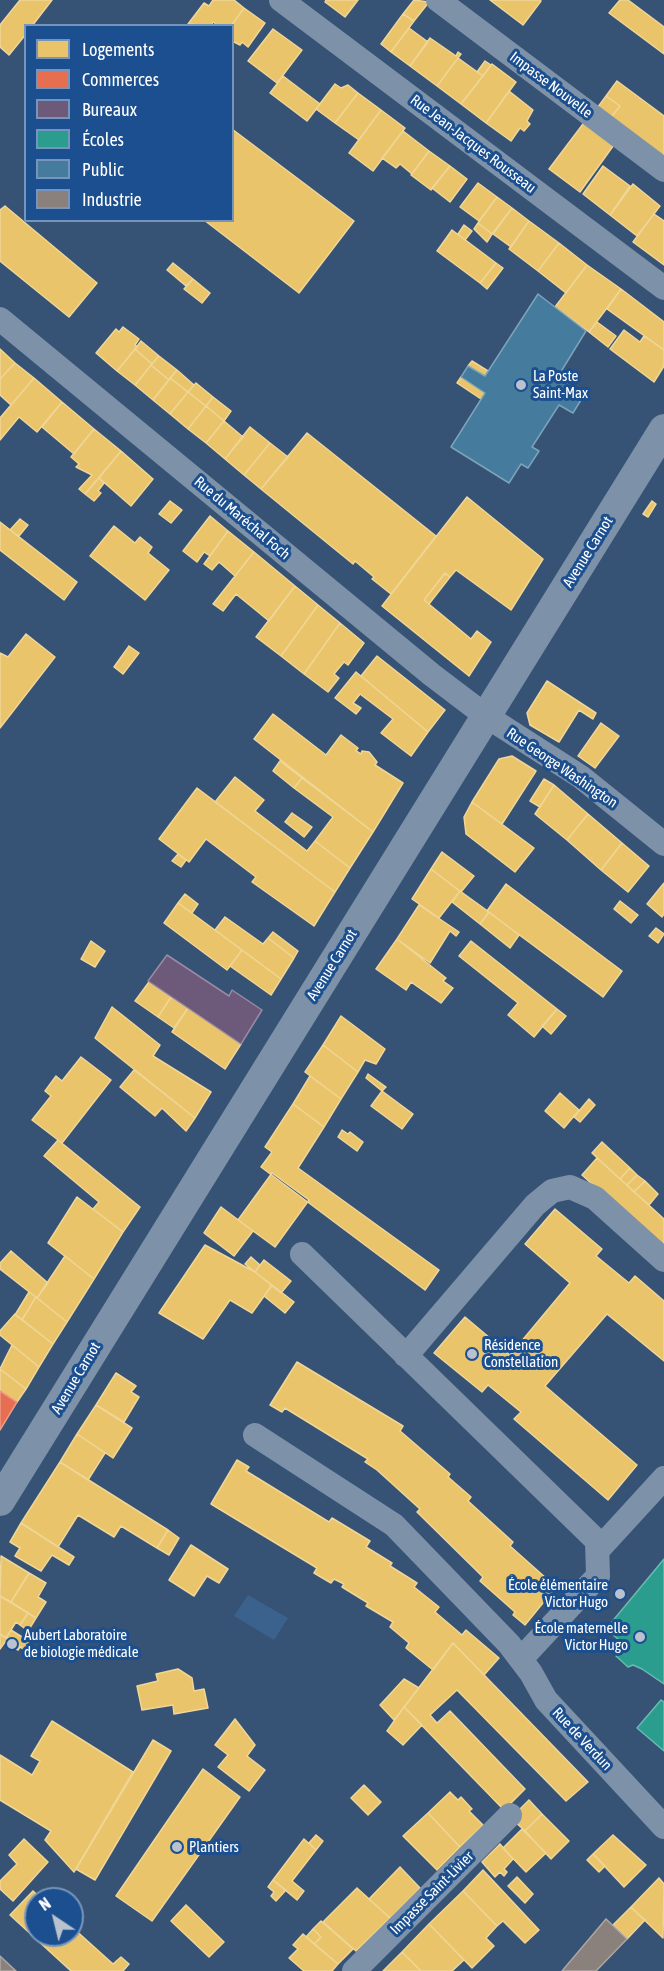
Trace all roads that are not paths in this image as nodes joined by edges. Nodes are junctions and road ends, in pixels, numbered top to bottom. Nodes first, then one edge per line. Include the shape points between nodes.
1 (281, 0) edge
2 (438, 0) edge
3 (664, 170) edge
4 (664, 288) edge
5 (0, 319) edge
6 (664, 429) edge
7 (486, 716) junction
8 (664, 844) edge
9 (302, 1254) dead end
10 (664, 1260) edge
11 (406, 1356) junction
12 (255, 1435) dead end
13 (664, 1478) edge
14 (0, 1501) edge
15 (599, 1549) junction
16 (515, 1652) junction
17 (510, 1815) dead end
18 (664, 1827) edge
19 (354, 1971) edge

1 - 4 street, Rue Jean-Jacques Rousseau
2 - 3 street, Impasse Nouvelle
5 - 7 street, Rue du Maréchal Foch
6 - 7 street, Avenue Carnot
7 - 8 street, Rue George Washington via 581,777
7 - 14 street, Avenue Carnot
9 - 11 street
10 - 11 street via 595,1198 570,1187 552,1191 535,1205
11 - 15 street via 586,1529
12 - 16 street, Rue de Verdun via 384,1516
13 - 15 street
15 - 16 street via 598,1576
16 - 18 street, Rue de Verdun via 546,1700
17 - 19 street, Impasse Saint-Livier

